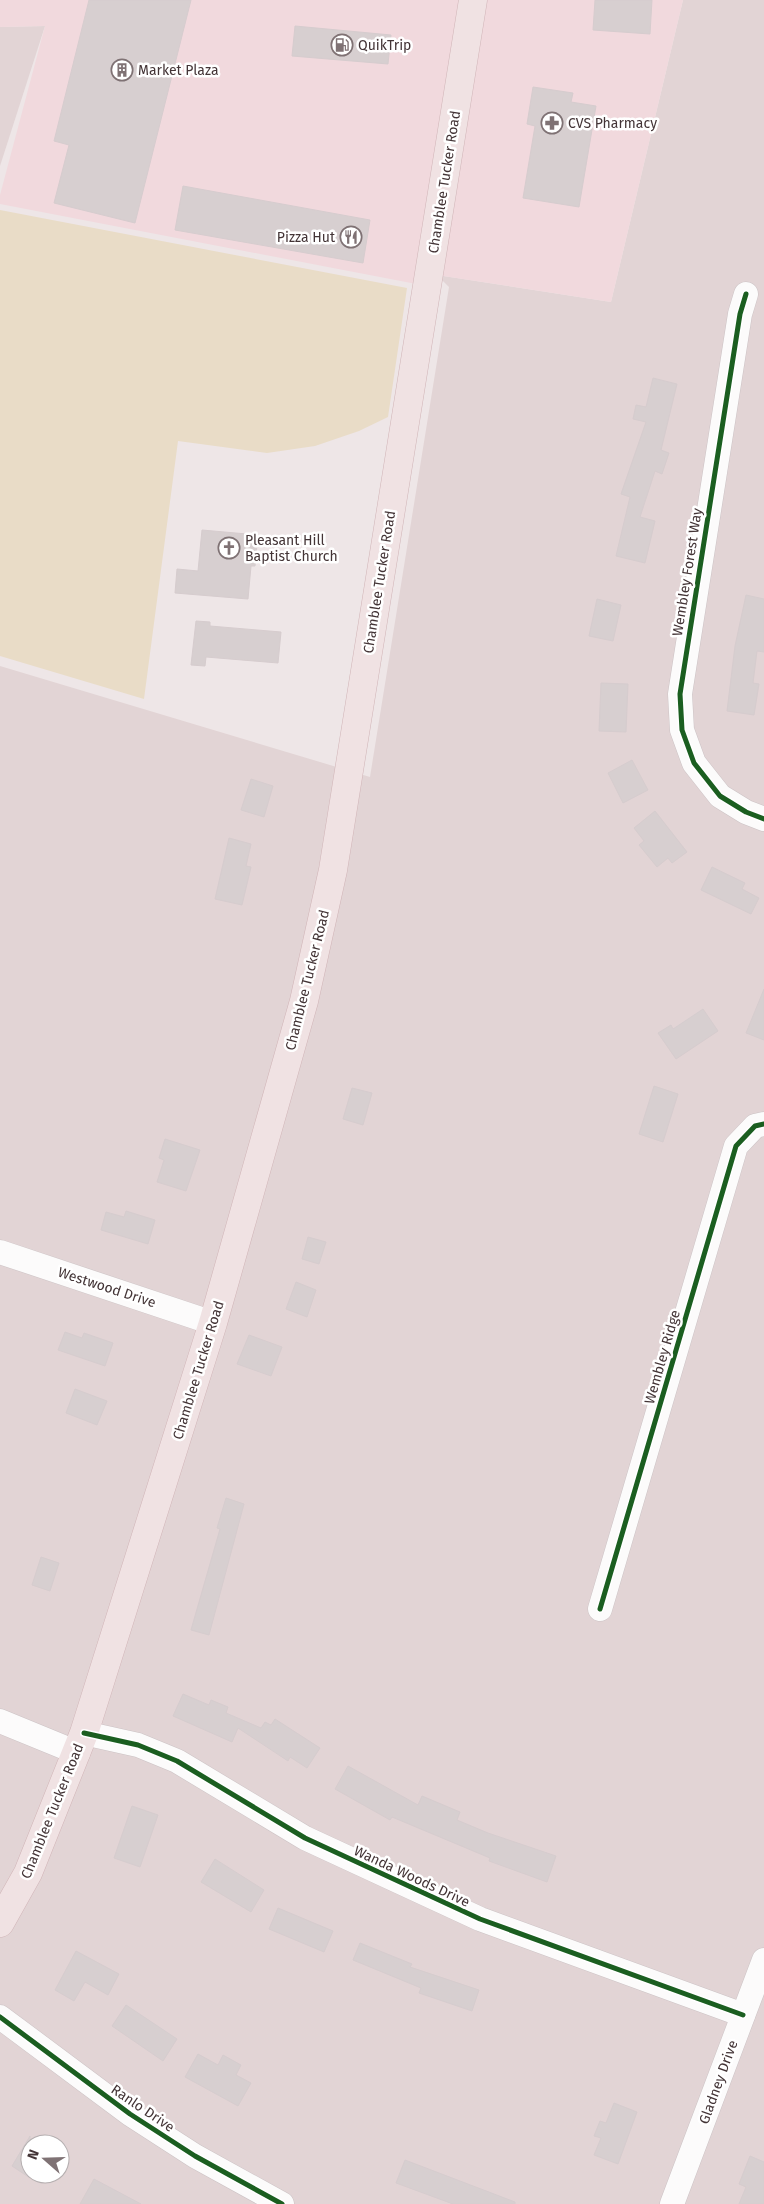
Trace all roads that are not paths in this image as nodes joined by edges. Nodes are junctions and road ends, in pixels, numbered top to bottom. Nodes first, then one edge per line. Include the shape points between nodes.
1 (473, 0) edge
2 (746, 294) dead end
3 (764, 818) edge
4 (764, 1124) edge
5 (0, 1252) edge
6 (213, 1323) junction
7 (600, 1609) dead end
8 (0, 1721) edge
9 (81, 1743) junction
10 (0, 1923) edge
11 (764, 1960) edge
12 (742, 2016) junction
13 (0, 2017) edge
14 (282, 2204) edge
15 (672, 2204) edge

1 - 6 main road, Chamblee Tucker Road via 332,870 304,1000
2 - 3 street, Wembley Forest Way via 740,314 680,694 682,730 694,763 720,796 746,812
4 - 7 street, Wembley Ridge via 755,1126 736,1146
5 - 6 street, Westwood Drive
6 - 9 main road, Chamblee Tucker Road
8 - 9 street, Wanda Woods Drive
9 - 10 main road, Chamblee Tucker Road via 28,1873
9 - 12 street, Wanda Woods Drive via 138,1746 177,1761 305,1838 480,1919
11 - 12 street, Gladney Drive
12 - 15 street, Gladney Drive
13 - 14 street, Ranlo Drive via 130,2114 195,2156

